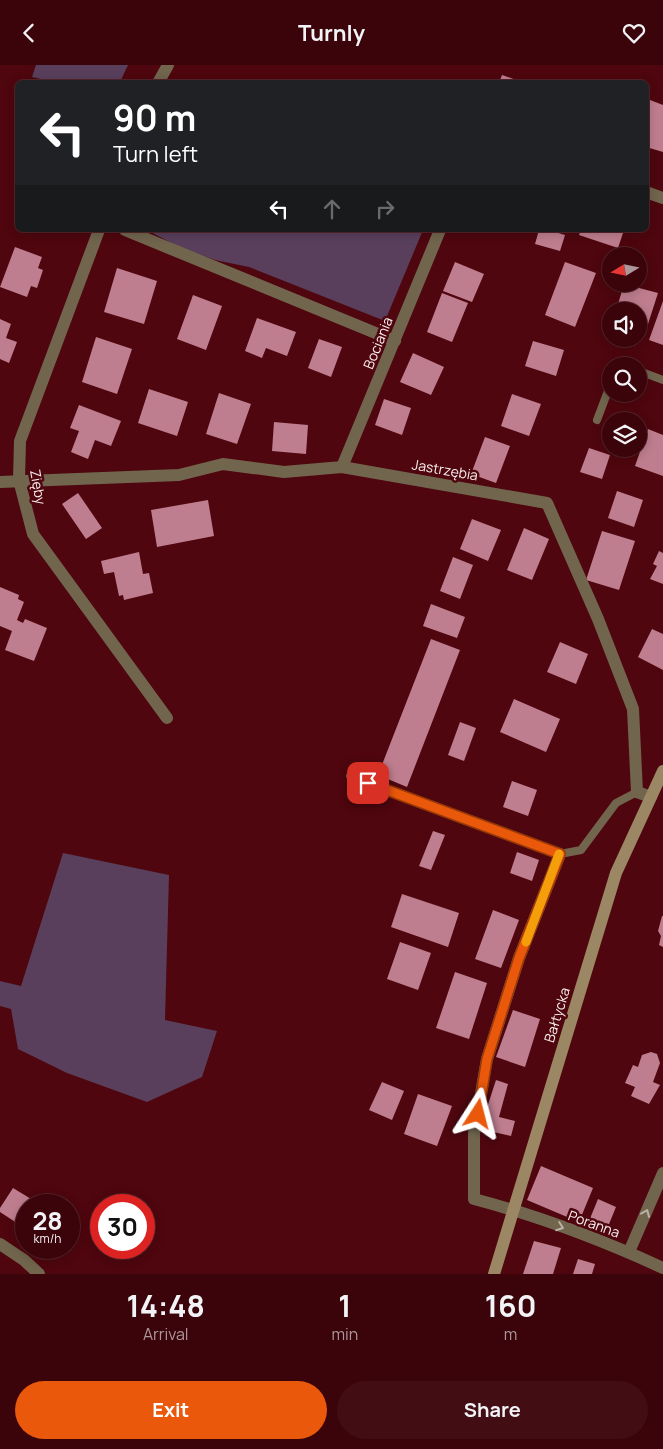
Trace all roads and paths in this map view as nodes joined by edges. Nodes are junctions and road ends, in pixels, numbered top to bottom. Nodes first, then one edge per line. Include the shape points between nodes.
1 (168, 65) edge
2 (160, 80) edge
3 (649, 193) edge
4 (663, 198) edge
5 (98, 232) edge
6 (130, 232) edge
7 (439, 232) edge
8 (396, 341) junction
9 (647, 374) edge
10 (663, 380) edge
11 (604, 402) edge
12 (597, 419) dead end
13 (342, 467) junction
14 (19, 480) junction
15 (0, 482) edge
16 (167, 718) dead end
17 (663, 771) edge
18 (350, 776) dead end
19 (637, 793) junction
20 (651, 797) junction
21 (560, 854) junction
22 (663, 1173) edge
23 (514, 1210) junction
24 (0, 1244) edge
25 (629, 1253) junction
26 (663, 1268) edge
27 (39, 1274) edge
28 (494, 1274) edge

1 - 2 street
3 - 4 street
5 - 14 street, Zięby via 20,441
6 - 8 street
7 - 8 street, Bociania
8 - 13 street, Bociania
9 - 10 lane
11 - 12 lane
13 - 14 street, Jastrzębia via 284,471 223,463 179,475
13 - 19 street, Jastrzębia via 547,503 633,709
14 - 15 street, Jastrzębia
14 - 16 street, Zięby via 33,534
17 - 20 main road, Bałtycka
18 - 21 lane
19 - 20 street
19 - 21 lane via 616,803 581,850
20 - 23 main road, Bałtycka via 616,873
21 - 23 street, Poranna via 519,958 487,1059 474,1133 474,1199
25 -> 22 street
23 -> 25 street, Poranna
23 - 28 main road, Bałtycka
24 - 27 street
25 - 26 street, Poranna

